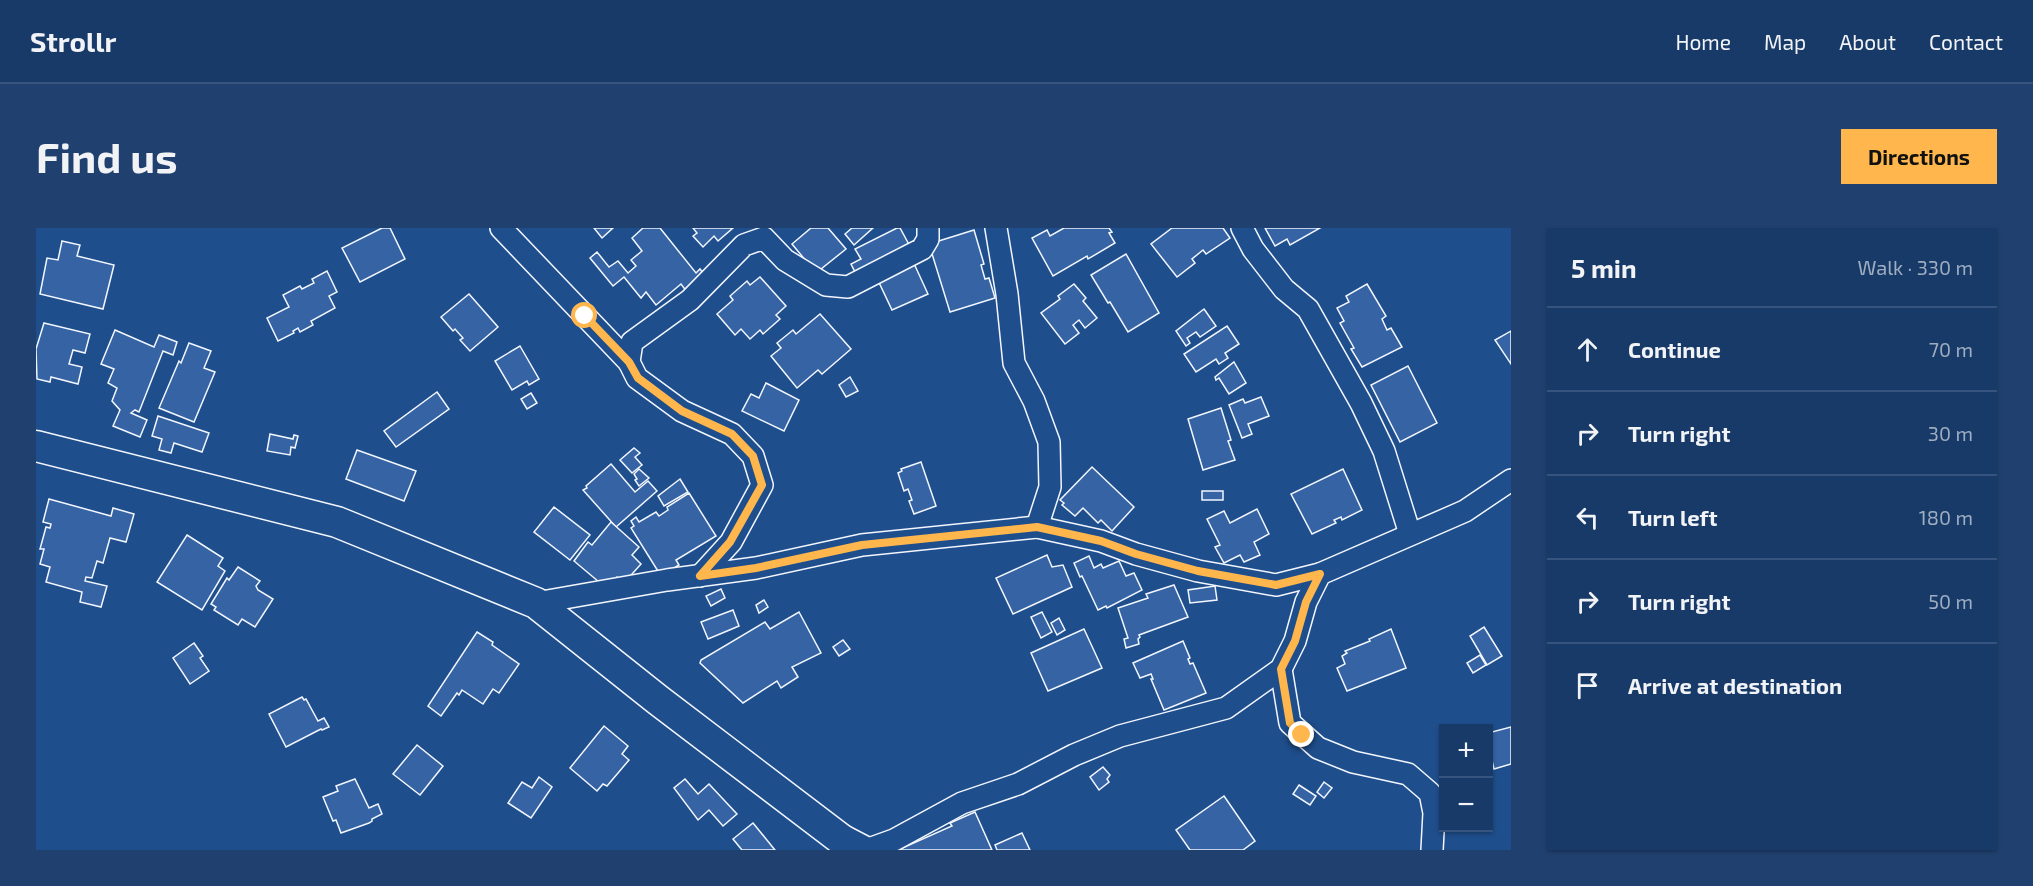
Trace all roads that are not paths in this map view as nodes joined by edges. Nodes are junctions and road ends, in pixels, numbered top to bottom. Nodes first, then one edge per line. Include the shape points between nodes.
1 (501, 228) edge
2 (928, 228) edge
3 (996, 228) edge
4 (1242, 228) edge
5 (629, 362) junction
6 (36, 446) edge
7 (1511, 480) edge
8 (1037, 527) junction
9 (1410, 534) junction
10 (1320, 574) junction
11 (700, 576) junction
12 (536, 603) junction
13 (1281, 669) junction
14 (827, 828) junction
15 (855, 850) edge
16 (1431, 850) edge

1 - 5 street
2 - 5 street via 928,239 922,249 848,287 826,285 785,260 764,238 744,245 690,300 632,342
3 - 8 street via 1014,363 1049,442 1050,487
4 - 9 street via 1284,289 1308,309 1356,393 1384,451
5 - 11 street via 638,378 682,411 732,434 753,456 762,485 730,542
6 - 12 main road via 337,522
7 - 9 street via 1465,511
8 - 10 street via 1101,541 1198,571 1276,585
8 - 11 street via 862,545
9 - 10 street
10 - 13 street
11 - 12 street
12 - 14 main road
13 - 14 street via 1226,708 1120,736 1018,784 962,803 878,846 869,849
13 - 16 street via 1290,723 1318,748 1353,762 1408,774 1430,793 1434,813
14 - 15 main road

